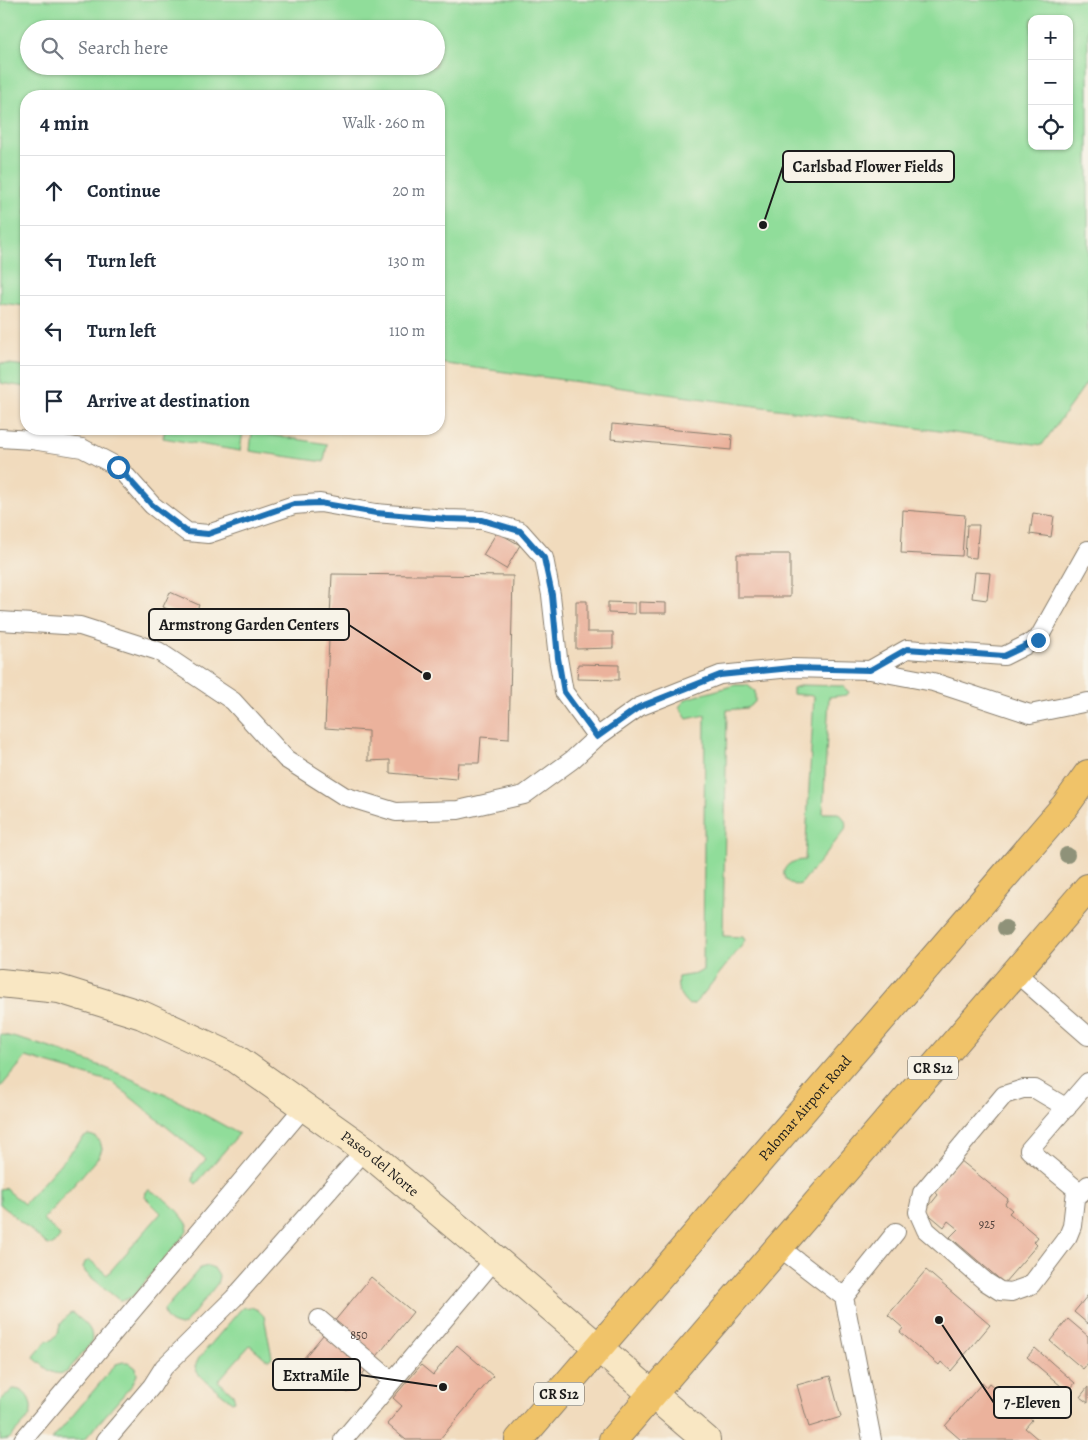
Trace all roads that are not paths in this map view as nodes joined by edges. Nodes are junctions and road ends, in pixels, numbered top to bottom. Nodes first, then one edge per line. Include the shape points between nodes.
1 (0, 438) edge
2 (1088, 550) edge
3 (0, 621) edge
4 (870, 670) junction
5 (1088, 702) edge
6 (597, 737) junction
7 (1088, 774) edge
8 (1088, 888) edge
9 (1015, 972) junction
10 (0, 983) edge
11 (1088, 1036) edge
12 (1088, 1082) edge
13 (304, 1107) junction
14 (1067, 1108) junction
15 (365, 1150) junction
16 (1082, 1187) edge
17 (896, 1232) dead end
18 (779, 1248) junction
19 (495, 1258) junction
20 (844, 1297) junction
21 (319, 1319) dead end
22 (599, 1348) junction
23 (392, 1381) junction
24 (653, 1394) junction
25 (23, 1440) edge
26 (106, 1440) edge
27 (343, 1440) edge
28 (519, 1440) edge
29 (613, 1440) edge
30 (706, 1440) edge
31 (872, 1440) edge

1 - 6 lane via 82,448 118,467 152,505 187,532 208,534 294,504 320,503 376,513 482,520 520,531 544,558 564,692
2 - 4 lane via 1038,640 1004,656 907,649
3 - 6 lane via 80,626 158,651 233,701 286,759 344,796 396,812 458,810 524,795
4 - 5 lane via 933,682 1030,714
4 - 6 lane via 791,668 720,675 639,707
7 - 22 main road, Palomar Airport Road / CR S12 via 1053,820
8 - 9 main road, CR S12
9 - 11 lane
9 - 18 main road, CR S12
10 - 13 main road, Paseo del Norte via 59,989 142,1015 235,1058
12 - 14 lane
13 - 15 main road, Paseo del Norte
13 - 25 lane
14 - 16 lane via 1030,1150
14 - 16 lane via 1035,1089 1024,1088 1004,1095 922,1193 918,1212 926,1230 986,1282 1000,1291 1011,1292 1031,1285 1068,1236
15 - 19 main road, Paseo del Norte
15 - 26 lane via 234,1298 164,1367
17 - 20 lane
18 - 20 lane
18 - 24 main road, CR S12
19 - 22 main road, Paseo del Norte
19 - 23 lane
20 - 31 lane
21 - 23 lane
22 - 24 main road, Paseo del Norte
22 - 28 main road, Palomar Airport Road / CR S12
23 - 27 lane
24 - 29 main road, CR S12
24 - 30 main road, Paseo del Norte

